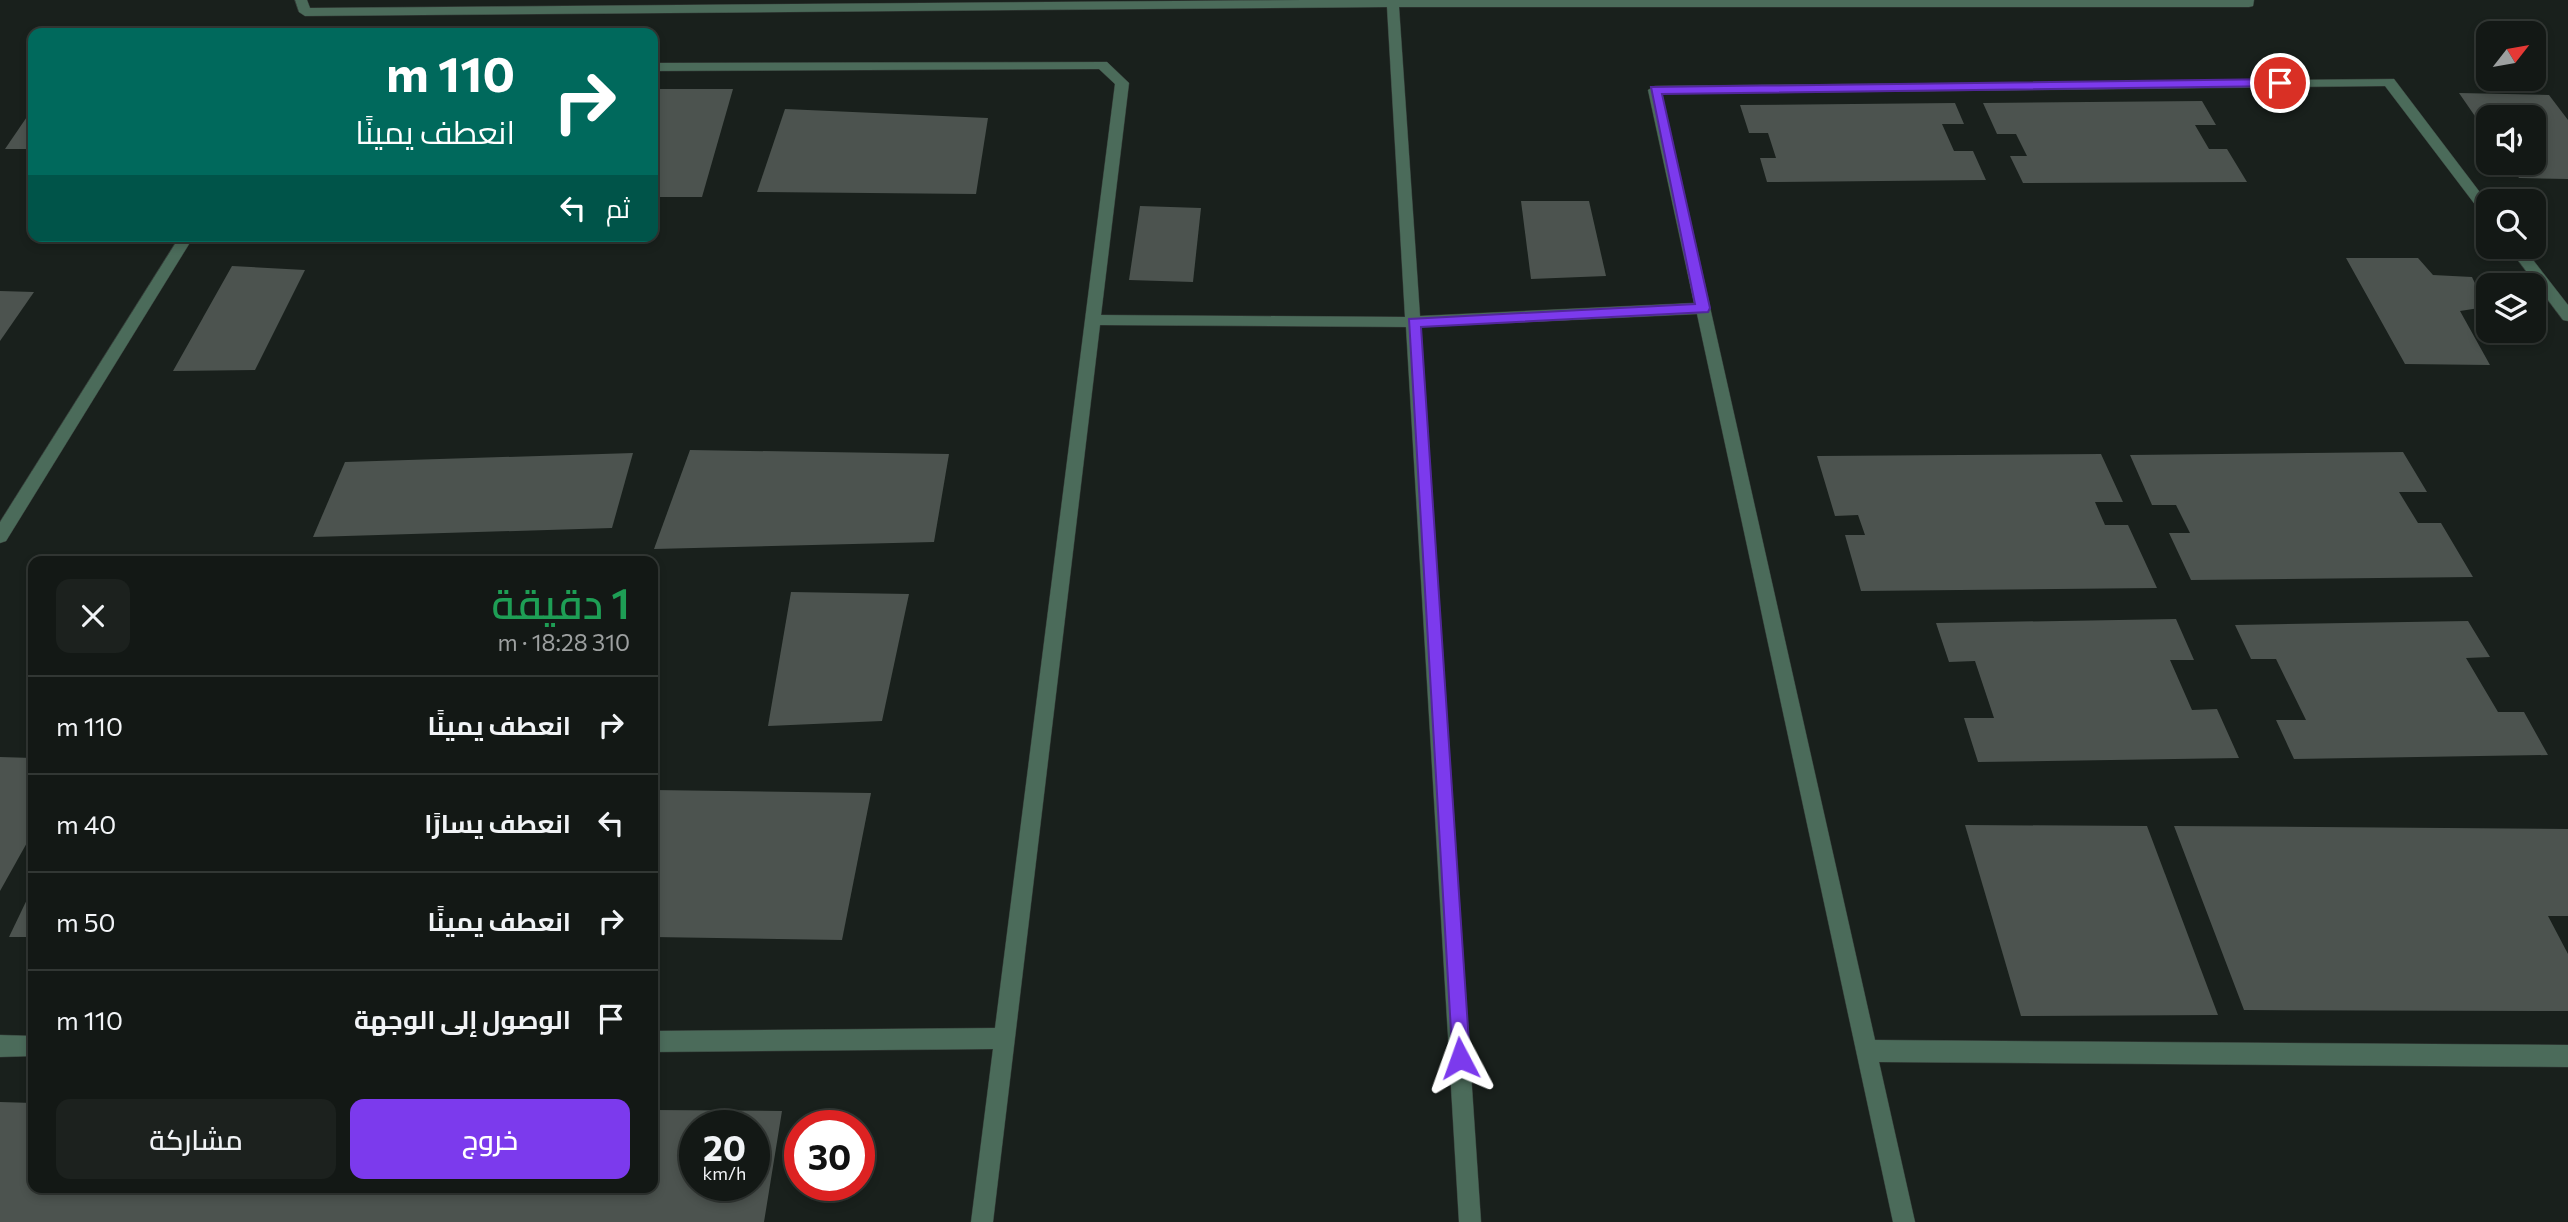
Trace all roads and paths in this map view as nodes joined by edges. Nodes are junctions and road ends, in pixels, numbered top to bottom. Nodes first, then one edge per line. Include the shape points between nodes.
1 (301, 0) edge
2 (2248, 0) edge
3 (1776, 2) edge
4 (1393, 3) junction
5 (769, 4) edge
6 (658, 67) edge
7 (2476, 196) edge
8 (183, 242) edge
9 (2524, 259) edge
10 (1703, 308) junction
11 (2568, 316) edge
12 (1093, 320) junction
13 (1413, 322) junction
14 (0, 536) edge
15 (1004, 1038) junction
16 (658, 1041) edge
17 (0, 1046) edge
18 (28, 1046) edge
19 (1866, 1051) junction
20 (2568, 1056) edge
21 (982, 1222) edge
22 (1470, 1222) edge
23 (1904, 1222) edge

1 - 5 street via 305,12
2 - 3 street
3 - 4 street
4 - 5 street
4 - 13 street
6 - 12 street via 1102,65 1122,83
7 - 10 street via 2389,82 1655,90
8 - 14 street
9 - 11 street
10 - 13 street
10 - 19 street
12 - 13 street
12 - 15 street
13 - 22 street
15 - 16 street
15 - 21 street
17 - 18 street
19 - 20 street
19 - 23 street

